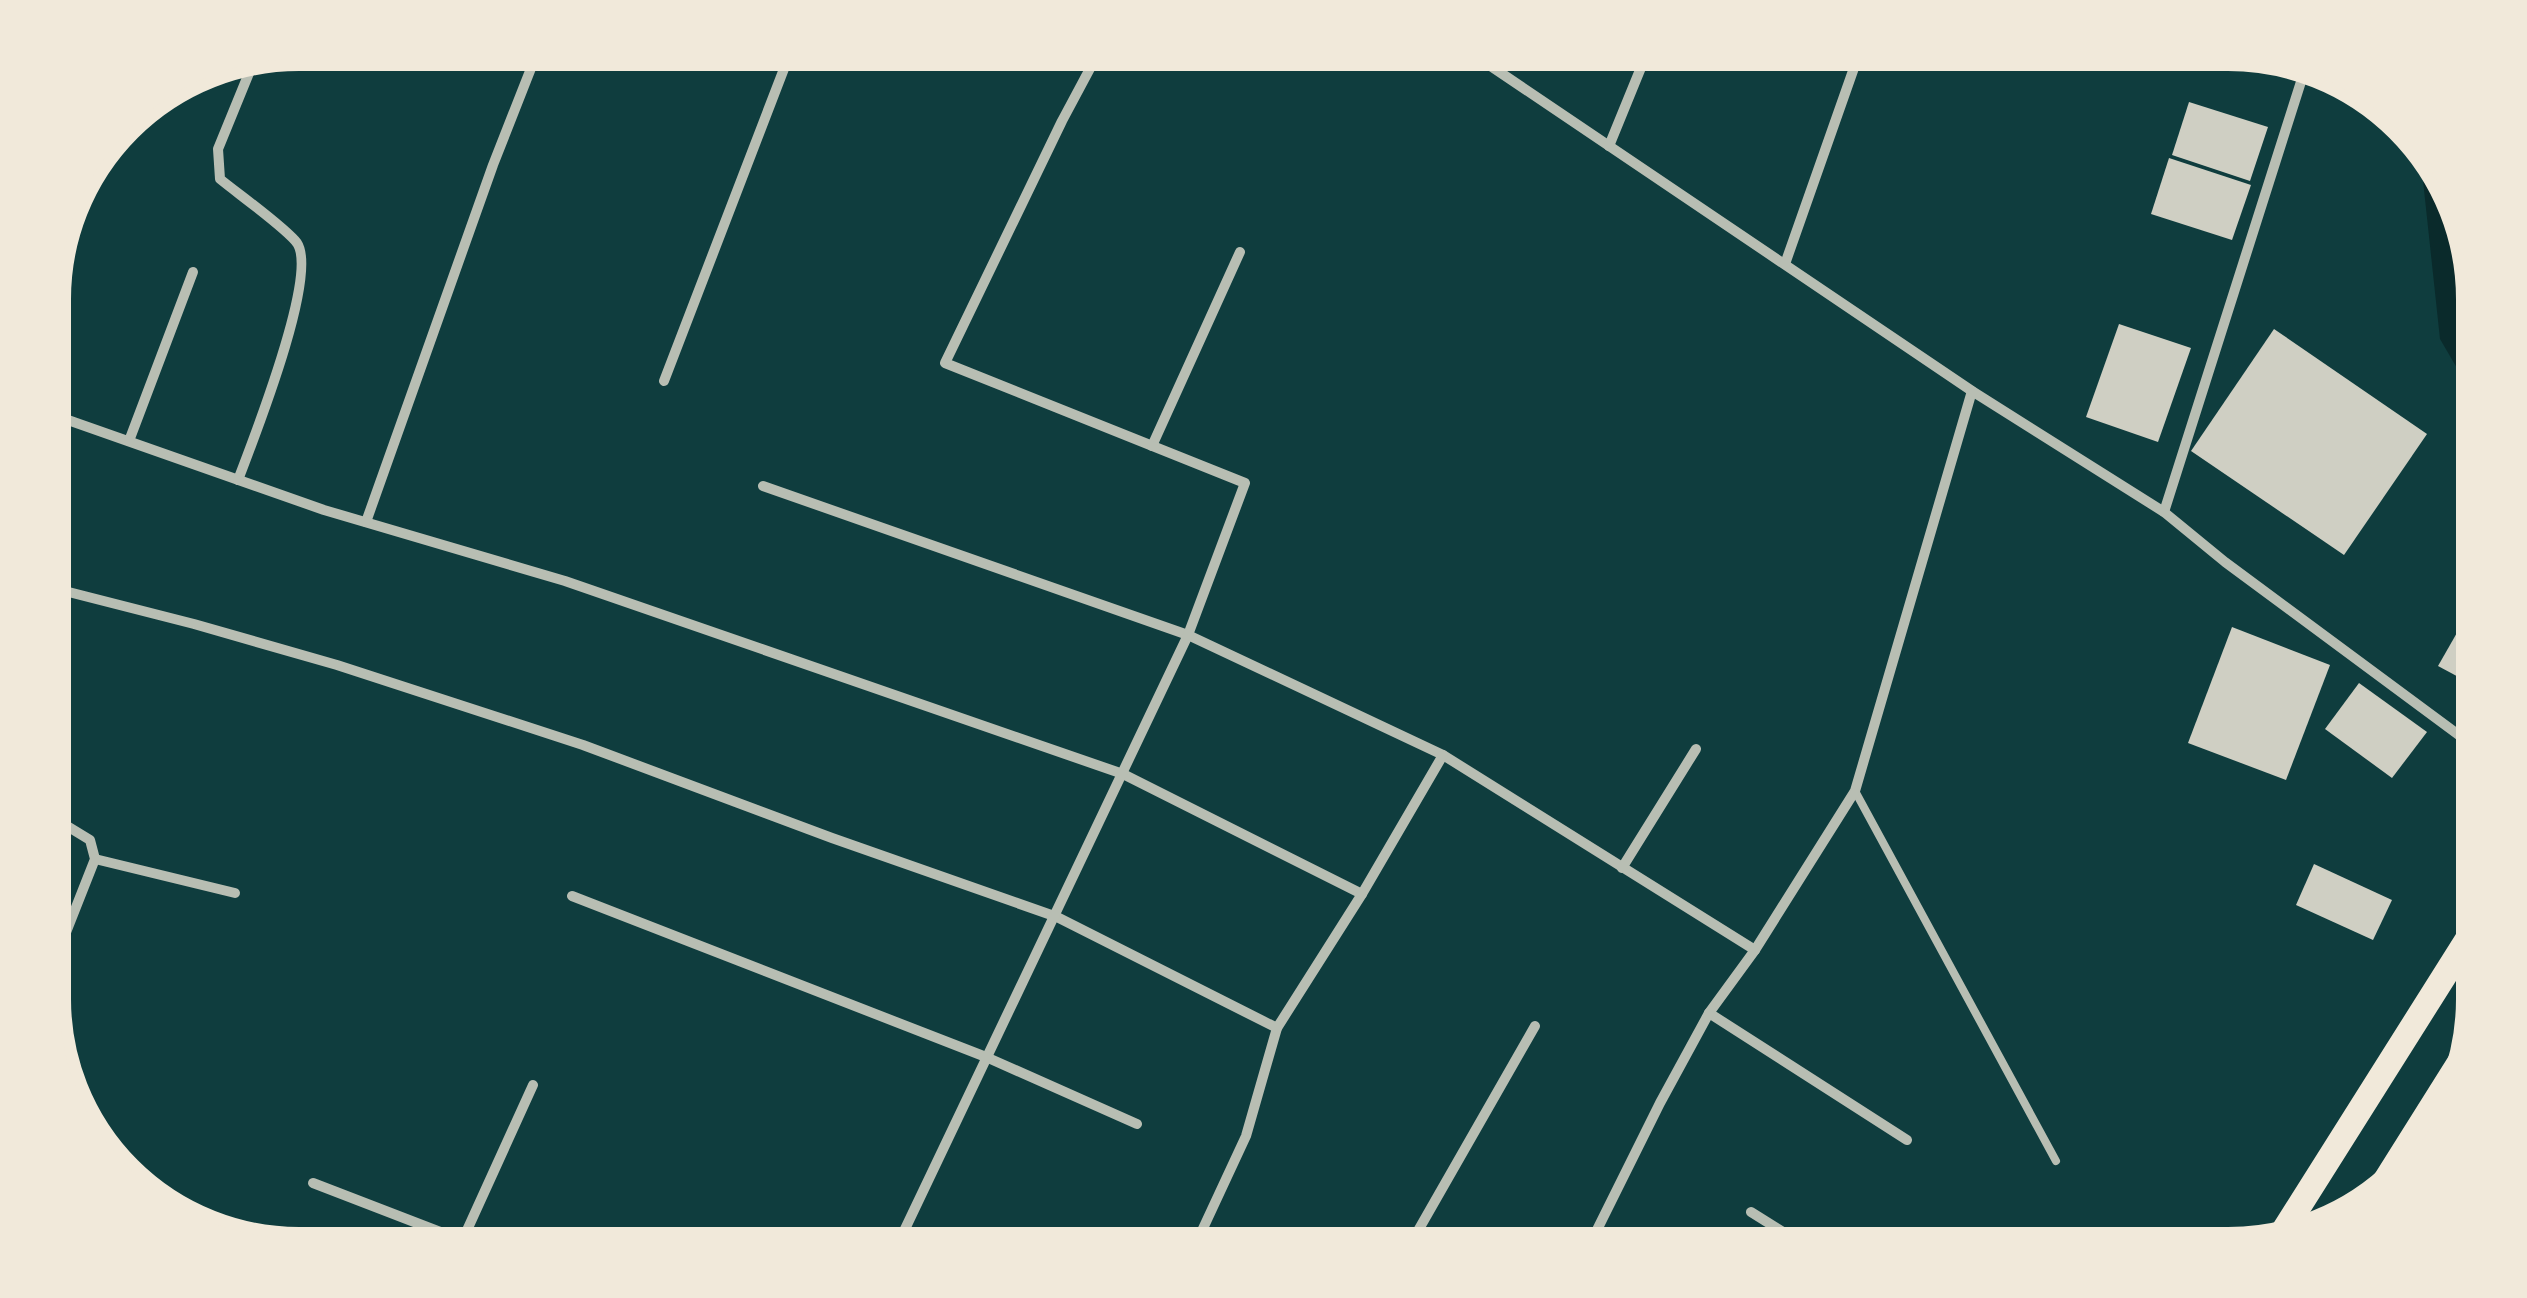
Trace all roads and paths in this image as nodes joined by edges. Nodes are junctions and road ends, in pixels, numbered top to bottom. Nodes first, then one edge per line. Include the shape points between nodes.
1 (532, 65) edge
2 (785, 65) edge
3 (1093, 65) edge
4 (1489, 65) edge
5 (1643, 65) edge
6 (1855, 65) edge
7 (250, 71) edge
8 (2303, 77) edge
9 (1609, 146) junction
10 (1240, 252) dead end
11 (1786, 264) junction
12 (193, 272) dead end
13 (664, 381) dead end
14 (1972, 391) junction
15 (66, 420) edge
16 (129, 442) junction
17 (1152, 446) junction
18 (238, 480) junction
19 (764, 486) dead end
20 (2164, 512) junction
21 (366, 522) junction
22 (66, 591) edge
23 (1188, 635) junction
24 (2462, 737) edge
25 (1696, 749) dead end
26 (1443, 755) junction
27 (1123, 774) junction
28 (1855, 791) junction
29 (65, 825) edge
30 (95, 860) junction
31 (1622, 868) junction
32 (236, 892) dead end
33 (1362, 894) junction
34 (572, 896) dead end
35 (1056, 917) junction
36 (65, 935) edge
37 (2462, 948) edge
38 (1755, 950) junction
39 (1709, 1013) junction
40 (1535, 1026) dead end
41 (1277, 1028) junction
42 (986, 1057) junction
43 (533, 1085) dead end
44 (2445, 1086) edge
45 (1137, 1124) dead end
46 (1907, 1140) dead end
47 (2403, 1154) edge
48 (2056, 1161) dead end
49 (313, 1182) dead end
50 (1751, 1212) dead end
51 (2286, 1226) edge
52 (1417, 1232) edge
53 (1596, 1232) edge
54 (1783, 1232) edge
55 (432, 1233) edge
56 (466, 1233) edge
57 (903, 1233) edge
58 (1201, 1233) edge

1 - 21 street
2 - 13 street
3 - 17 street via 945,363
4 - 9 street
5 - 9 street
6 - 11 street
7 - 18 street via 218,149 220,179 297,244 304,262
8 - 20 street
9 - 11 street
10 - 17 street
11 - 14 street
12 - 16 street
14 - 20 street
14 - 28 street
15 - 16 street
16 - 18 street
17 - 23 street via 1245,483
18 - 21 street
19 - 23 street
20 - 24 street
21 - 27 street via 565,581
22 - 35 street via 319,660 582,744
23 - 26 street
23 - 27 street
25 - 31 street
26 - 31 street
26 - 33 street
27 - 33 street
27 - 35 street
28 - 38 street
28 - 48 lane
29 - 30 street via 90,840
30 - 32 street
30 - 36 street
31 - 38 street
33 - 41 street
34 - 42 street
35 - 41 street
35 - 42 street
37 - 51 main road
38 - 39 street
39 - 46 street
39 - 53 street
40 - 52 street
41 - 58 street via 1246,1136
42 - 45 street
42 - 57 street
43 - 56 street
44 - 47 main road
49 - 55 street
50 - 54 street

